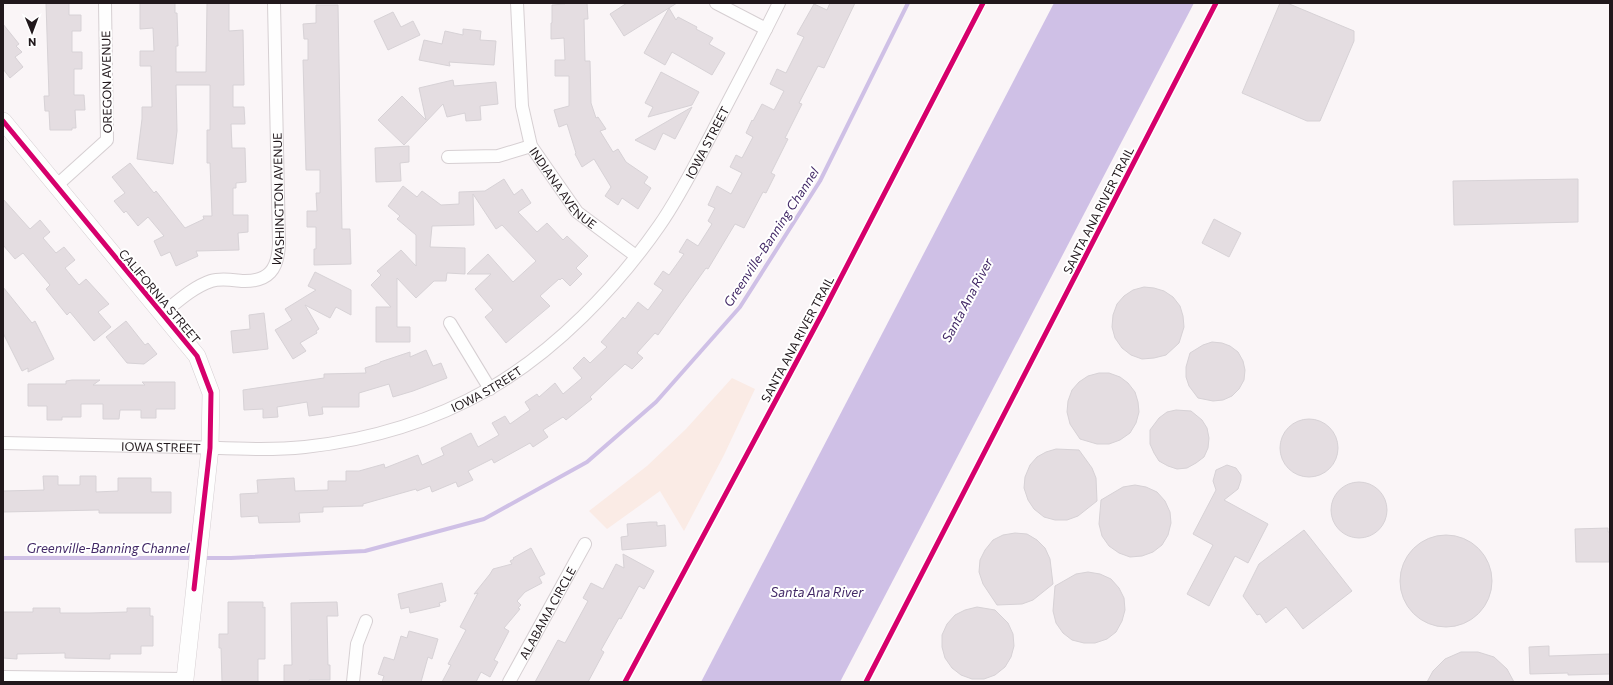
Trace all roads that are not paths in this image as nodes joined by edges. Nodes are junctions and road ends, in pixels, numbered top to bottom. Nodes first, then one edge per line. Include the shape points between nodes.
1 (105, 3) edge
2 (274, 3) edge
3 (517, 3) edge
4 (716, 3) edge
5 (779, 3) edge
6 (766, 29) junction
7 (3, 121) edge
8 (531, 146) junction
9 (448, 157) dead end
10 (56, 186) junction
11 (636, 256) junction
12 (162, 314) junction
13 (450, 323) dead end
14 (490, 389) junction
15 (3, 443) edge
16 (210, 448) junction
17 (585, 544) dead end
18 (366, 621) dead end
19 (3, 677) edge
20 (185, 681) edge
21 (352, 682) edge
22 (509, 682) edge

1 - 10 street, OREGON AVENUE via 107,140
2 - 12 street, WASHINGTON AVENUE via 279,244 275,266 271,273 258,280 219,280 206,283
3 - 8 street, INDIANA AVENUE via 522,106
4 - 6 street
5 - 6 street, IOWA STREET
6 - 11 street, IOWA STREET via 680,192
7 - 10 street, CALIFORNIA STREET
8 - 9 street via 498,156
8 - 11 street, INDIANA AVENUE via 576,212
10 - 12 street, CALIFORNIA STREET
11 - 14 street, IOWA STREET via 559,339
12 - 16 street, CALIFORNIA STREET via 197,356 211,393
13 - 14 street
14 - 16 street, IOWA STREET via 426,418 351,440 282,448
15 - 16 street, IOWA STREET
16 - 20 street, CALIFORNIA STREET
17 - 22 street, ALABAMA CIRCLE
18 - 21 street via 357,644
19 - 20 street

